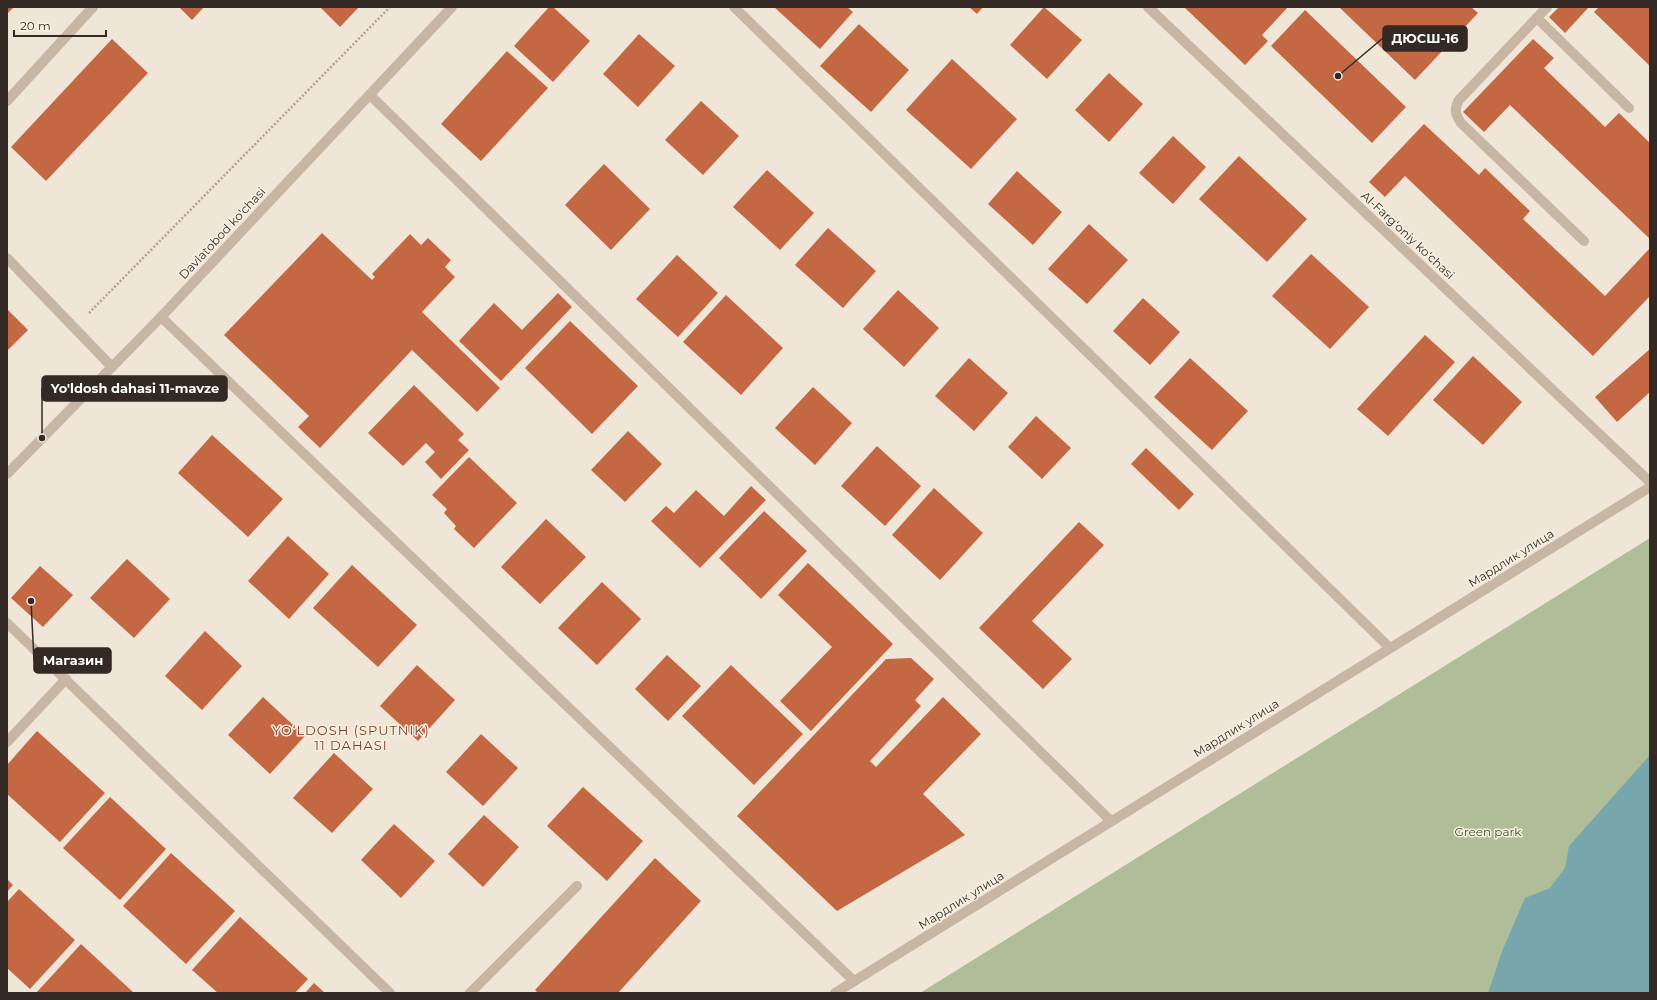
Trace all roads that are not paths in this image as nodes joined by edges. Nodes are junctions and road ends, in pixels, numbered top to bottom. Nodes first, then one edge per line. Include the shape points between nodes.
1 (93, 7) edge
2 (452, 7) edge
3 (734, 7) edge
4 (1148, 7) edge
5 (1547, 7) edge
6 (1537, 18) junction
7 (370, 95) junction
8 (7, 101) edge
9 (1629, 108) dead end
10 (1584, 241) dead end
11 (7, 258) edge
12 (161, 317) junction
13 (112, 367) junction
14 (7, 474) edge
15 (1650, 482) edge
16 (1650, 487) edge
17 (7, 623) edge
18 (1390, 648) junction
19 (66, 679) junction
20 (7, 742) edge
21 (1111, 821) junction
22 (578, 886) dead end
23 (854, 981) junction
24 (390, 993) edge
25 (470, 993) edge
26 (836, 993) edge

1 - 8 street
2 - 7 street, Davlatobod ko'chasi
3 - 18 street
4 - 15 street, Al-Farg‘oniy ko‘chasi
5 - 6 street
6 - 9 street
6 - 10 street via 1460,100 1455,107 1456,115 1461,123
7 - 12 street, Davlatobod ko'chasi
7 - 21 street
11 - 13 street
12 - 13 street, Davlatobod ko'chasi
12 - 23 street
13 - 14 street, Davlatobod ko'chasi
16 - 18 street, Мардлик улица
17 - 19 street
18 - 21 street, Мардлик улица
19 - 20 street
19 - 24 street
21 - 23 street, Мардлик улица
22 - 25 street
23 - 26 street, Мардлик улица

